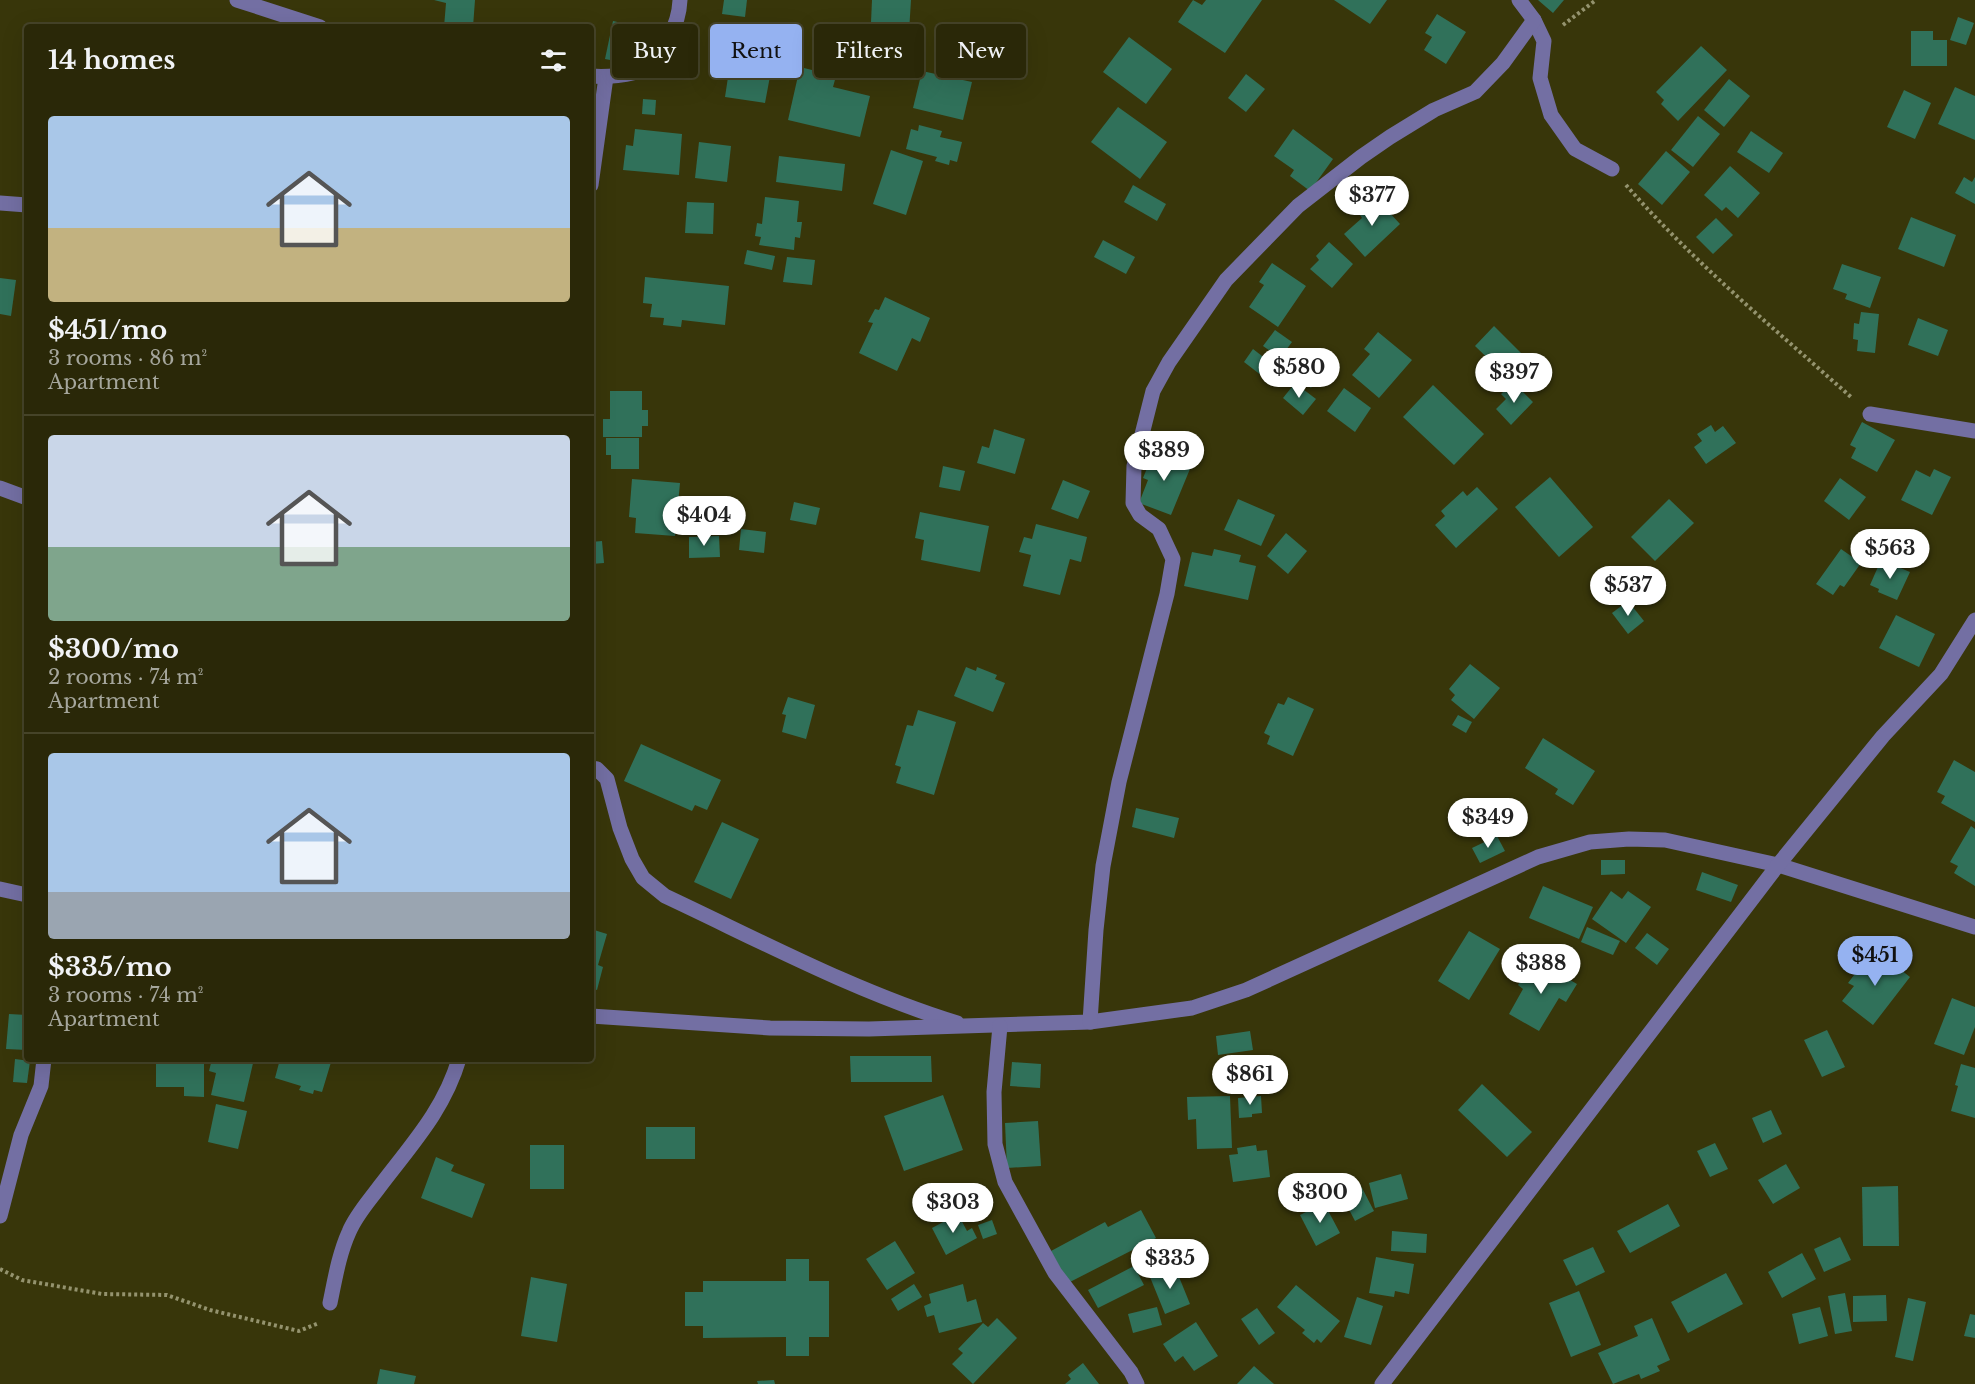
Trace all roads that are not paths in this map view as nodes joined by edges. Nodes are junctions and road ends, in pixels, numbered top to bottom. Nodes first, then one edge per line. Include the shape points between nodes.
1 (237, 0) edge
2 (680, 0) edge
3 (1519, 0) edge
4 (1534, 20) junction
5 (288, 22) edge
6 (598, 77) edge
7 (594, 139) edge
8 (1612, 169) road end
9 (0, 203) edge
10 (24, 206) edge
11 (1870, 414) road end
12 (1975, 431) edge
13 (0, 488) edge
14 (24, 497) edge
15 (1975, 620) edge
16 (594, 768) edge
17 (1778, 865) junction
18 (0, 889) edge
19 (24, 894) edge
20 (1975, 927) edge
21 (594, 1017) edge
22 (1090, 1022) junction
23 (1000, 1026) junction
24 (970, 1027) junction
25 (44, 1062) edge
26 (458, 1062) edge
27 (1, 1209) edge
28 (330, 1303) road end
29 (1137, 1384) edge
30 (1382, 1384) edge

1 - 5 street
2 - 6 street via 679,14 667,44 641,69
3 - 4 street
4 - 8 street via 1544,41 1540,78 1551,115 1575,149
4 - 22 street via 1503,63 1474,92 1434,110 1390,137 1298,206 1226,280 1153,391 1134,466 1133,503 1140,515 1159,528 1173,559 1119,782 1095,930
6 - 7 street
9 - 10 street
11 - 12 street
13 - 14 street
15 - 17 street via 1941,674 1883,736
16 - 24 street via 608,779 620,828 643,878 665,896 868,991
17 - 20 street
17 - 22 street via 1665,840 1590,842 1538,857 1246,990 1192,1008
17 - 30 street
18 - 19 street
21 - 24 street via 770,1028
22 - 23 street
23 - 24 street
23 - 29 street via 994,1092 995,1144 1005,1182 1055,1273
25 - 27 street via 41,1086 21,1135
26 - 28 street via 439,1108 349,1231

